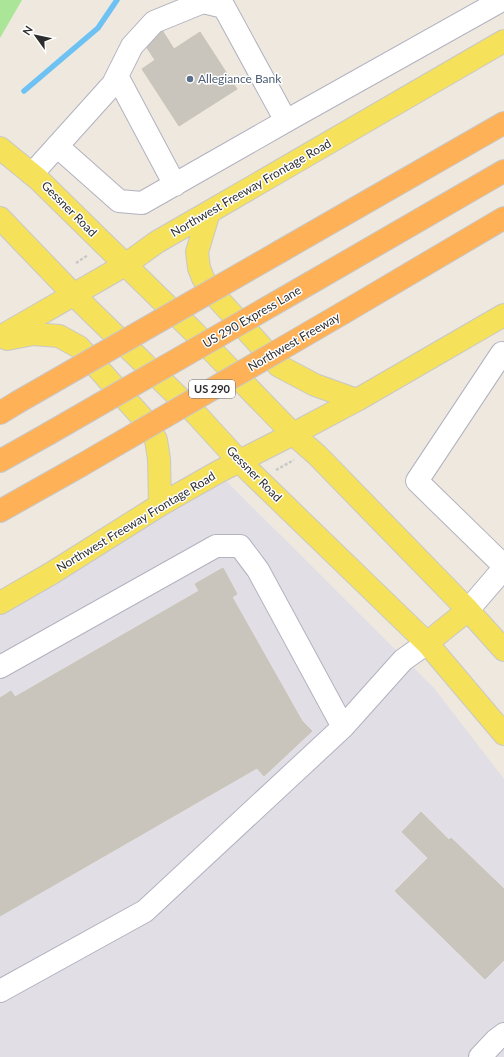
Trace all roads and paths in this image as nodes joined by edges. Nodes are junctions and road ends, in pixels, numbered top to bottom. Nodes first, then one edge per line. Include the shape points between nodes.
1 (502, 0) edge
2 (504, 41) edge
3 (117, 76) junction
4 (286, 121) junction
5 (504, 123) edge
6 (57, 146) junction
7 (0, 148) edge
8 (504, 171) edge
9 (32, 174) junction
10 (174, 185) junction
11 (208, 212) junction
12 (0, 218) edge
13 (504, 218) edge
14 (125, 265) junction
15 (74, 295) junction
16 (504, 315) edge
17 (0, 337) edge
18 (0, 341) edge
19 (504, 354) edge
20 (357, 400) junction
21 (9, 407) edge
22 (293, 434) junction
23 (295, 459) dead end
24 (239, 461) junction
25 (0, 462) edge
26 (270, 474) dead end
27 (160, 505) junction
28 (0, 511) edge
29 (504, 567) edge
30 (0, 603) edge
31 (468, 610) junction
32 (427, 643) junction
33 (504, 650) edge
34 (0, 667) edge
35 (343, 727) junction
36 (504, 734) edge
37 (0, 991) edge
38 (504, 1034) edge
39 (480, 1057) edge

1 - 4 street
2 - 11 main road, Northwest Freeway Frontage Road
3 - 4 street via 132,46 154,22 203,2 224,7
3 - 6 street
3 - 10 street
4 - 10 street
5 - 21 highway, bridge
6 - 9 street
6 - 10 street via 119,201 142,203
7 - 9 main road, Gessner Road
8 - 25 highway, US 290 Express Lane, bridge
9 - 14 main road, Gessner Road
11 - 14 main road, Northwest Freeway Frontage Road via 157,242
11 - 20 main road via 197,252 199,268 210,290 279,366 315,385
12 - 15 main road, Gessner Road
13 - 28 highway, Northwest Freeway / US 290, bridge
14 - 15 main road, Northwest Freeway Frontage Road
14 - 22 main road, Gessner Road
15 - 17 main road, Northwest Freeway Frontage Road
15 - 24 main road, Gessner Road via 197,415
16 - 20 main road, Northwest Freeway Frontage Road
18 - 27 main road via 33,334 59,336 79,347 148,424 156,440 159,459
19 - 29 street via 502,353 417,481
20 - 22 main road, Northwest Freeway Frontage Road
22 - 24 main road, Northwest Freeway Frontage Road
22 - 31 main road, Gessner Road via 318,455
23 - 26 path
24 - 27 main road, Northwest Freeway Frontage Road
24 - 32 main road, Gessner Road
27 - 30 main road, Northwest Freeway Frontage Road via 52,574
29 - 31 street
31 - 32 main road
31 - 33 main road, Gessner Road
32 - 35 street via 403,660
32 - 36 main road, Gessner Road
34 - 35 street via 216,546 240,546 258,570
35 - 37 street via 145,911
38 - 39 street

